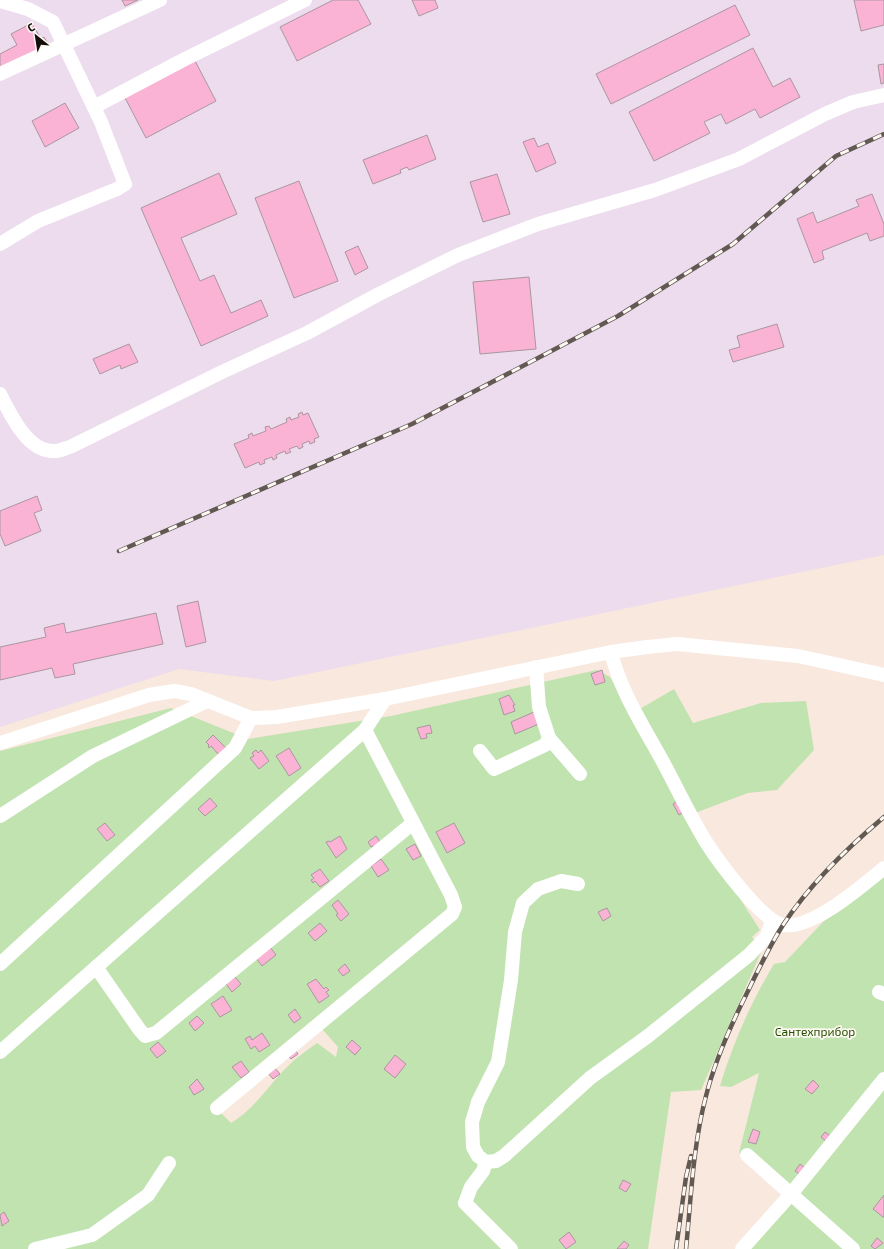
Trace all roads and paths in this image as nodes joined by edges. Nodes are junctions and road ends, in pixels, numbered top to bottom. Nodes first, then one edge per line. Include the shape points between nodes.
1 (160, 0) edge
2 (305, 0) edge
3 (0, 2) edge
4 (64, 45) junction
5 (0, 74) edge
6 (884, 95) edge
7 (94, 107) junction
8 (0, 244) edge
9 (0, 394) edge
10 (611, 652) junction
11 (536, 667) junction
12 (884, 675) edge
13 (385, 699) junction
14 (207, 701) junction
15 (251, 718) junction
16 (365, 730) junction
17 (549, 738) junction
18 (0, 743) edge
19 (480, 751) dead end
20 (580, 774) dead end
21 (0, 816) edge
22 (413, 823) junction
23 (884, 868) edge
24 (578, 884) dead end
25 (772, 920) junction
26 (0, 964) edge
27 (96, 967) junction
28 (0, 1052) edge
29 (884, 1079) edge
30 (217, 1108) dead end
31 (748, 1156) dead end
32 (486, 1162) junction
33 (169, 1163) dead end
34 (791, 1194) junction
35 (35, 1249) edge
36 (511, 1249) edge
37 (742, 1249) edge
38 (854, 1249) edge

1 - 4 street
2 - 7 street
3 - 4 street via 28,9 53,22
4 - 5 street
4 - 7 street
6 - 9 street via 853,102 824,114 739,159 656,190 538,224 458,255 307,333 70,447 55,452 28,440 13,420
7 - 8 street via 125,184 38,221
10 - 11 street
10 - 12 street via 677,644 798,656
10 - 25 street via 615,670 706,842 749,897
11 - 13 street
11 - 17 street via 539,707
13 - 15 street via 276,718
13 - 16 street
14 - 15 street
14 - 18 street via 191,694 174,691 149,695
14 - 21 street via 93,756
15 - 26 street via 235,748
16 - 22 street
16 - 27 street
17 - 19 street via 545,744 494,769
17 - 20 street
22 - 27 street via 156,1033 145,1036
22 - 30 street via 451,895 455,907 452,914
23 - 25 street via 819,917 798,924 783,925
24 - 32 street via 562,881 538,889 523,903 515,932 511,980 498,1062 478,1102 472,1122 473,1147 478,1156
25 - 32 street via 767,936 745,959 648,1036 590,1078 504,1156 496,1161
27 - 28 street
29 - 34 street
31 - 34 street
32 - 36 street via 465,1203
33 - 35 street via 148,1195 92,1235
34 - 37 street
34 - 38 street

